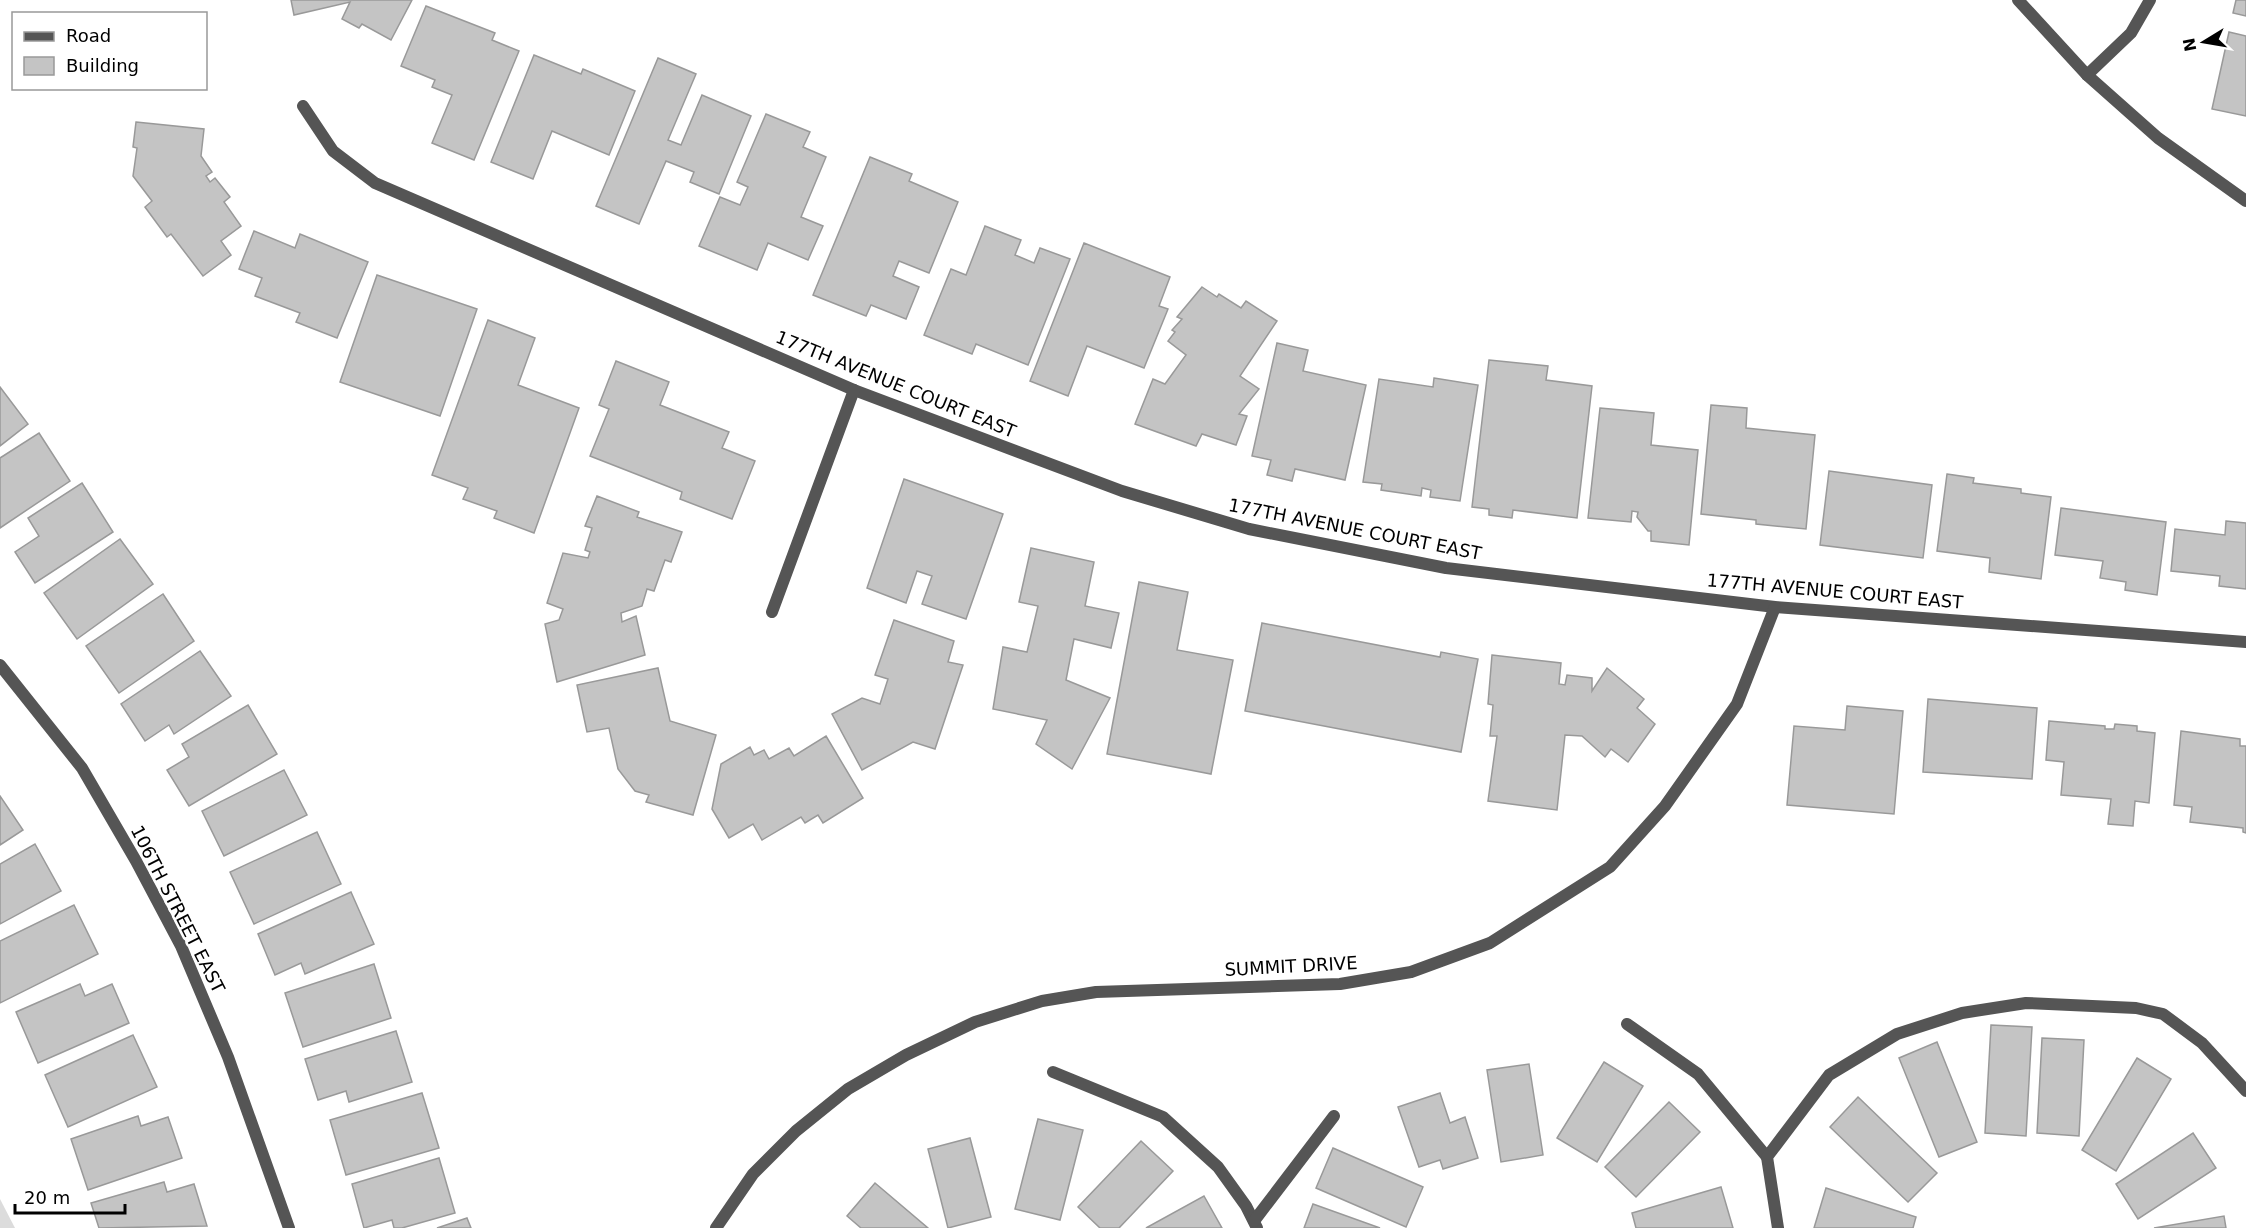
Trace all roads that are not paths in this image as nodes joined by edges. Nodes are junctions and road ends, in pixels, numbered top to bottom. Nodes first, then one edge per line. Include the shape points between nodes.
1 (2018, 0) edge
2 (2150, 0) edge
3 (2087, 75) junction
4 (303, 106) dead end
5 (2246, 201) edge
6 (854, 390) junction
7 (1775, 607) junction
8 (772, 612) dead end
9 (2246, 642) edge
10 (0, 665) edge
11 (1627, 1024) dead end
12 (1053, 1072) dead end
13 (2246, 1092) edge
14 (1334, 1116) dead end
15 (1767, 1157) junction
16 (1255, 1225) edge
17 (289, 1228) edge
18 (716, 1228) edge
19 (1778, 1228) edge

1 - 3 street
2 - 3 street via 2132,33
3 - 5 street via 2158,138
4 - 6 street, 177TH AVENUE COURT EAST via 333,151 375,183
6 - 7 street, 177TH AVENUE COURT EAST via 1122,491 1249,529 1446,568
6 - 8 street
7 - 9 street, 177TH AVENUE COURT EAST
7 - 18 street, SUMMIT DRIVE via 1737,704 1665,806 1610,867 1490,943 1411,972 1340,984 1096,992 1042,1001 975,1022 906,1055 848,1089 796,1131 753,1174
10 - 17 street, 106TH STREET EAST via 82,768 181,946 228,1057
11 - 15 street via 1698,1074
12 - 16 street via 1163,1117 1218,1167
13 - 15 street via 2202,1043 2163,1014 2136,1008 2026,1003 1962,1014 1897,1034 1829,1074
14 - 16 street
15 - 19 street

